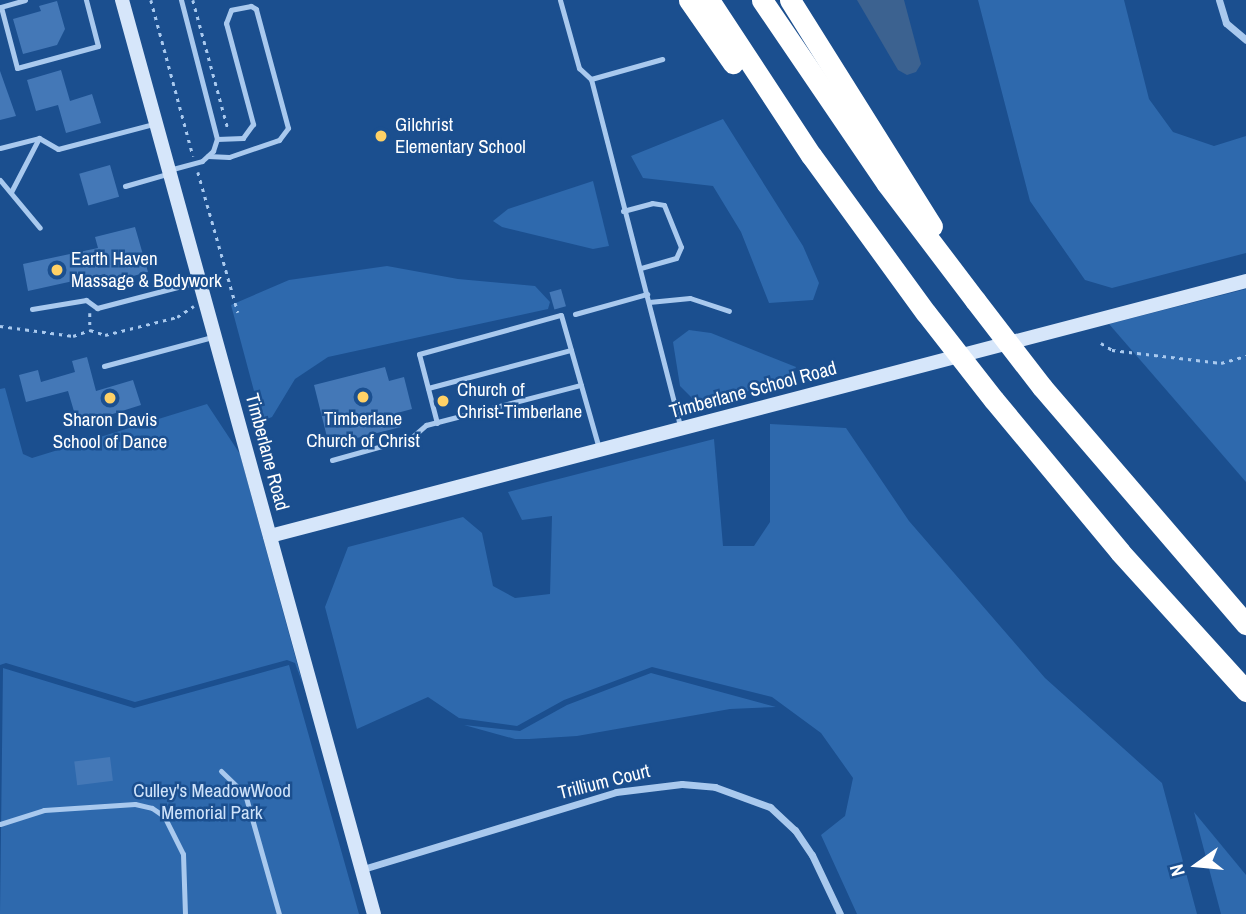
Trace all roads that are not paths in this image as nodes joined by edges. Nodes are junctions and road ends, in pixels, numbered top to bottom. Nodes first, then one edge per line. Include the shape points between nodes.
1 (25, 0) edge
2 (86, 0) edge
3 (122, 0) edge
4 (181, 0) edge
5 (560, 0) edge
6 (689, 0) edge
7 (709, 0) edge
8 (762, 0) edge
9 (790, 0) edge
10 (1219, 0) edge
11 (1246, 40) edge
12 (662, 59) dead end
13 (591, 79) junction
14 (156, 123) junction
15 (39, 138) junction
16 (217, 139) junction
17 (0, 148) edge
18 (208, 156) junction
19 (170, 172) junction
20 (0, 180) edge
21 (125, 186) dead end
22 (11, 192) junction
23 (624, 211) junction
24 (40, 228) dead end
25 (868, 235) junction
26 (640, 268) junction
27 (1246, 281) edge
28 (200, 282) junction
29 (647, 294) junction
30 (975, 300) junction
31 (649, 302) junction
32 (32, 309) dead end
33 (729, 311) dead end
34 (575, 314) dead end
35 (215, 336) junction
36 (571, 349) junction
37 (104, 366) dead end
38 (581, 385) junction
39 (428, 388) junction
40 (437, 422) junction
41 (681, 429) junction
42 (599, 450) junction
43 (332, 460) dead end
44 (270, 537) junction
45 (1246, 624) edge
46 (1246, 691) edge
47 (221, 771) dead end
48 (0, 824) edge
49 (363, 869) junction
50 (185, 914) edge
51 (278, 914) edge
52 (374, 914) edge
53 (840, 914) edge

1 - 2 lane via 1,7 18,68 98,46
3 - 14 street, Timberlane Road
4 - 16 lane
5 - 13 lane via 579,68
6 - 25 highway
7 - 25 highway
8 - 30 highway via 873,164
9 - 30 highway via 902,172
10 - 11 street via 1226,23
12 - 13 lane
13 - 23 lane
14 - 15 lane via 58,149
14 - 19 street, Timberlane Road
15 - 17 lane
15 - 22 lane
16 - 18 lane
16 - 18 lane via 243,138 253,124 226,23 230,10 251,6 256,9 288,128 279,141 229,157
18 - 19 lane
19 - 21 lane
19 - 28 street, Timberlane Road
20 - 22 lane
22 - 24 lane
23 - 26 lane
23 - 26 lane via 652,203 664,205 681,247 676,258
25 - 46 highway, bridge via 994,400 1120,552
26 - 29 lane
27 - 41 street, Timberlane School Road
28 - 32 lane via 97,308 86,300
28 - 35 street, Timberlane Road
29 - 31 lane
29 - 34 lane
30 - 45 highway, bridge via 1042,387
31 - 33 lane via 690,298
31 - 41 lane
35 - 37 lane
35 - 44 street, Timberlane Road
36 - 38 lane
36 - 39 lane
36 - 39 lane via 561,315 522,325 419,354
38 - 40 lane
38 - 42 lane
39 - 40 lane
40 - 43 lane via 411,438
41 - 42 street, Timberlane School Road
42 - 44 street, Timberlane School Road
44 - 49 street, Timberlane Road
47 - 51 lane via 245,794
48 - 50 lane via 44,810 135,804 152,808 164,816 183,854
49 - 52 street, Timberlane Road
49 - 53 street, Trillium Court via 616,792 682,784 715,787 770,807 796,830

